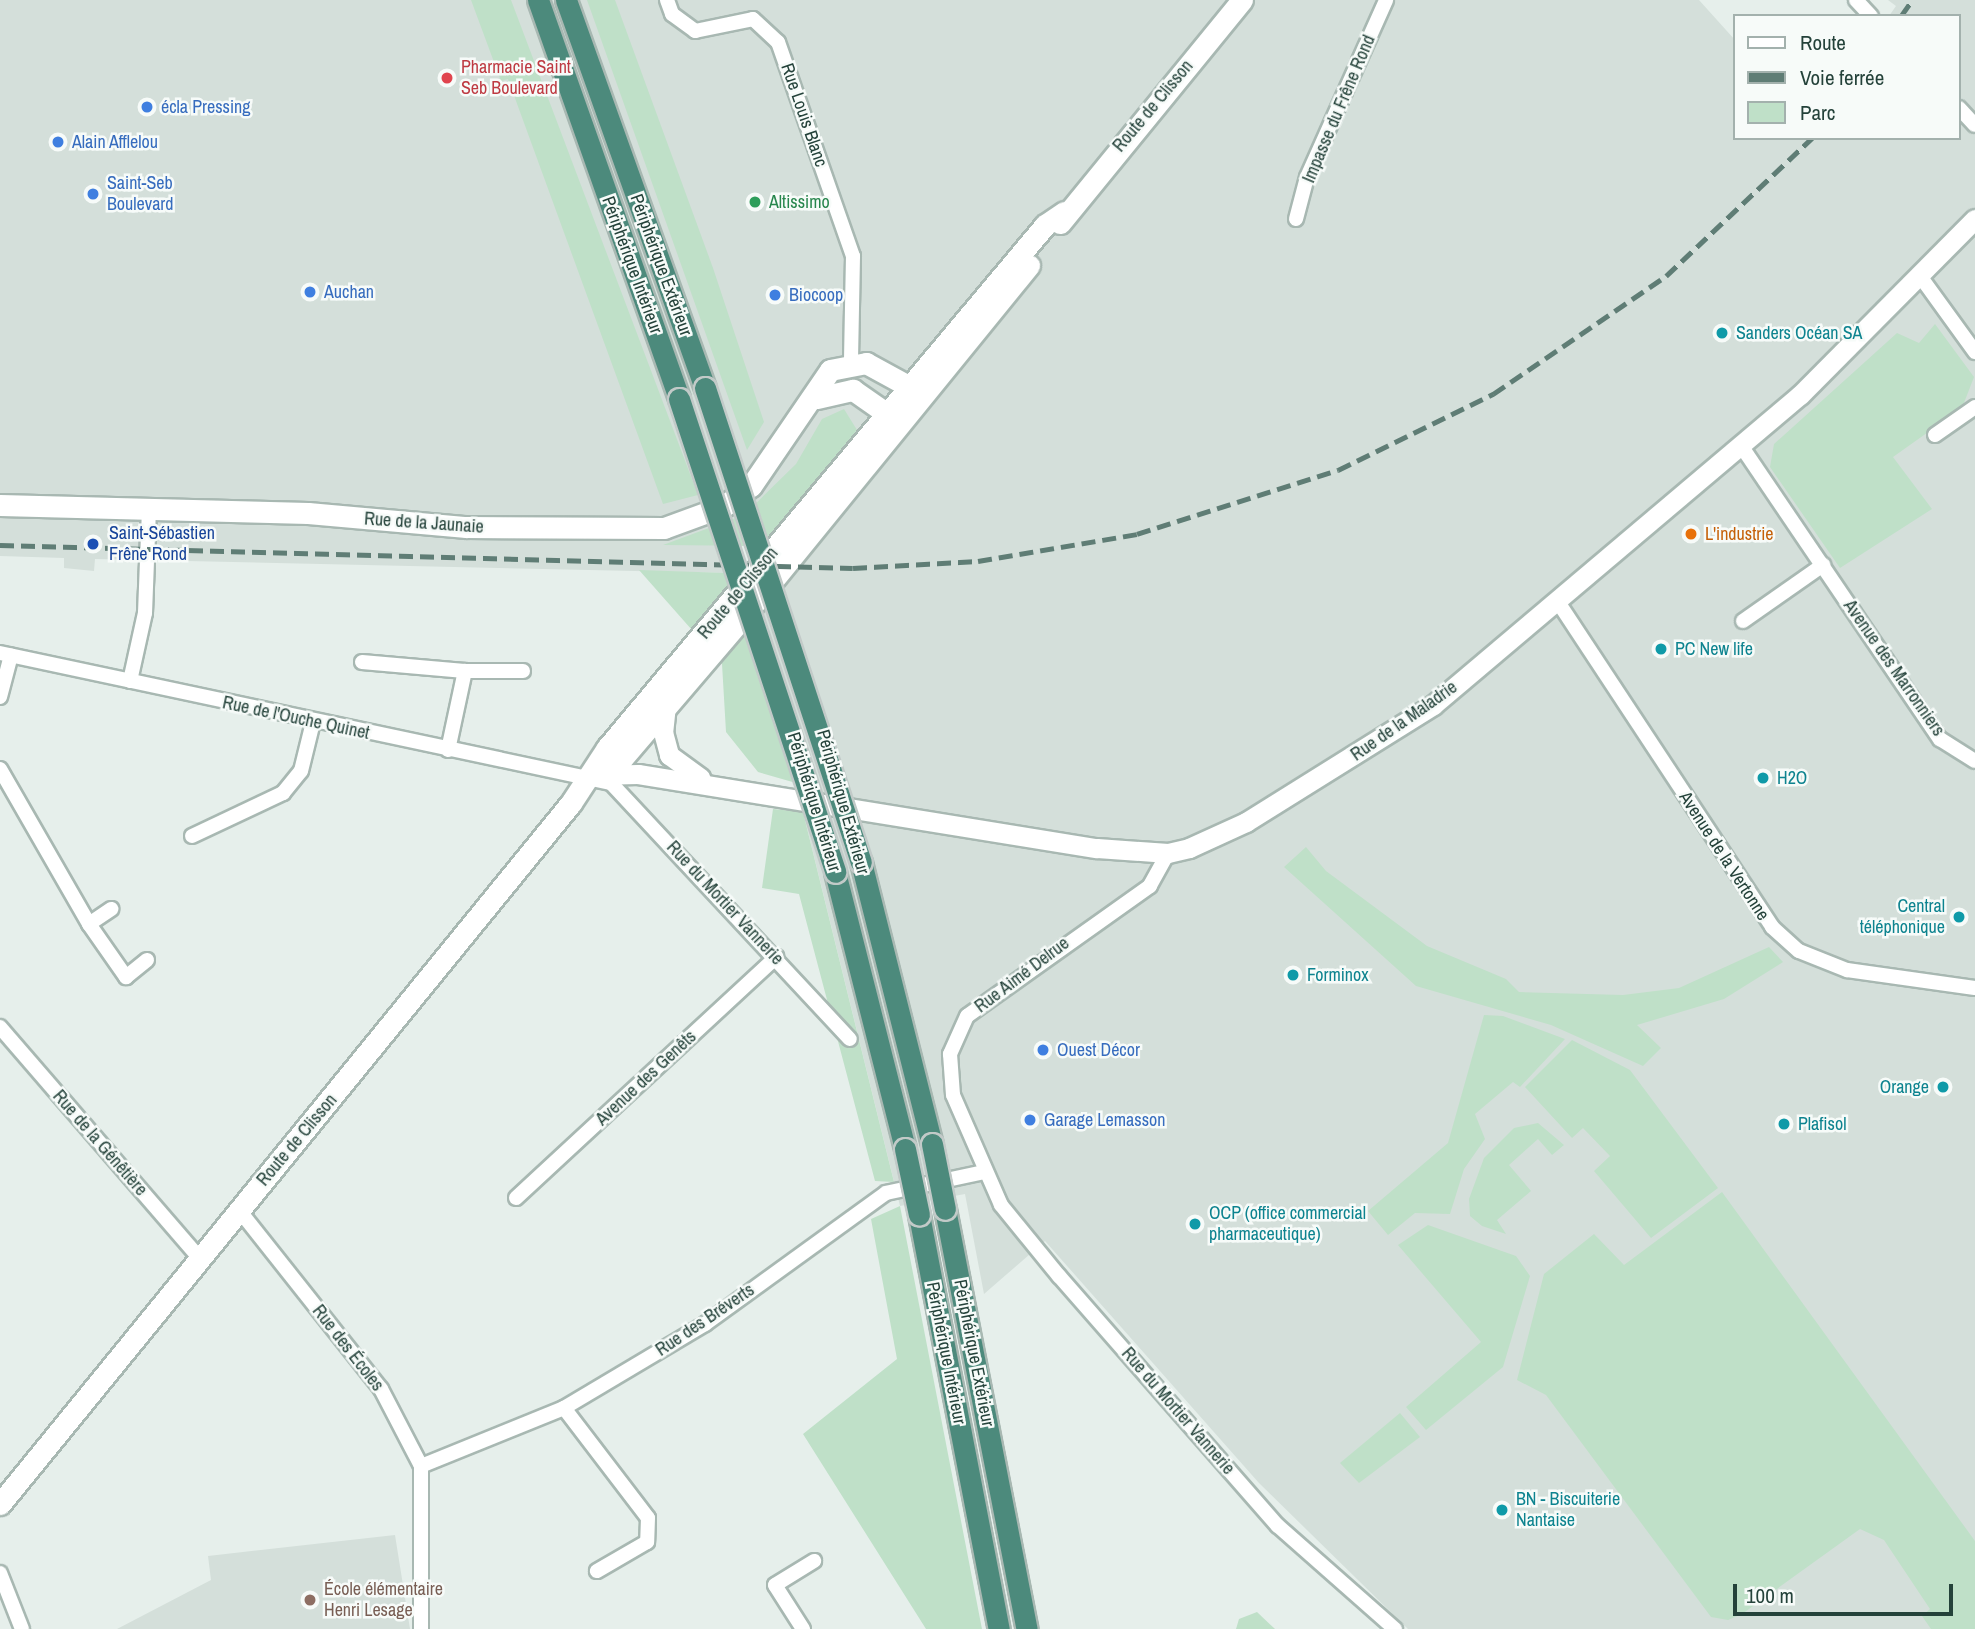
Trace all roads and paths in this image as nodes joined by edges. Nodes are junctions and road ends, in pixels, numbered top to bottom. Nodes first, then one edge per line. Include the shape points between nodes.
1 (538, 0) edge
2 (566, 0) edge
3 (667, 0) edge
4 (1242, 0) edge
5 (1386, 0) edge
6 (1856, 0) edge
7 (1869, 14) edge
8 (1961, 109) edge
9 (1975, 125) edge
10 (1296, 219) dead end
11 (1975, 219) edge
12 (1920, 275) junction
13 (1975, 352) edge
14 (851, 362) junction
15 (817, 398) junction
16 (905, 400) junction
17 (1975, 407) edge
18 (798, 414) junction
19 (1935, 435) dead end
20 (1742, 447) junction
21 (0, 505) edge
22 (149, 508) junction
23 (1823, 565) junction
24 (1558, 602) junction
25 (1743, 621) dead end
26 (6, 654) edge
27 (362, 662) dead end
28 (465, 671) junction
29 (523, 671) dead end
30 (130, 681) junction
31 (0, 697) edge
32 (666, 705) junction
33 (313, 722) junction
34 (448, 750) junction
35 (1975, 761) edge
36 (0, 769) edge
37 (593, 775) junction
38 (725, 787) junction
39 (192, 836) dead end
40 (1168, 853) junction
41 (111, 909) dead end
42 (89, 924) junction
43 (776, 957) junction
44 (147, 960) dead end
45 (1975, 988) edge
46 (0, 1027) edge
47 (850, 1039) dead end
48 (984, 1172) junction
49 (516, 1198) dead end
50 (239, 1210) junction
51 (200, 1259) junction
52 (564, 1408) junction
53 (421, 1466) junction
54 (0, 1504) edge
55 (814, 1561) dead end
56 (597, 1571) dead end
57 (0, 1573) edge
58 (22, 1629) edge
59 (421, 1629) edge
60 (803, 1629) edge
61 (999, 1629) edge
62 (1027, 1629) edge
63 (1395, 1629) edge

1 - 61 highway, Périphérique Intérieur, bridge via 679,399 835,872 905,1149
2 - 62 highway, Périphérique Extérieur, bridge via 705,388 861,863 932,1144
3 - 14 street, Rue Louis Blanc via 672,14 695,31 753,19 778,42 853,256
4 - 16 main road, Route de Clisson via 1064,212 1045,225
5 - 10 street, Impasse du Frêne Rond via 1307,177
6 - 7 street
8 - 9 street
11 - 12 street, Rue de la Maladrie
12 - 13 street
12 - 20 street, Rue de la Maladrie
14 - 15 main road, Rue de la Jaunaie via 841,381 826,383
14 - 16 main road via 874,366
14 - 18 main road, Rue de la Jaunaie via 825,374
15 - 16 main road, Rue de la Jaunaie via 853,390
15 - 18 main road, Rue de la Jaunaie
16 - 32 main road, Route de Clisson via 819,511 814,533
16 - 37 main road, Route de Clisson via 607,748
17 - 19 street
18 - 22 main road, Rue de la Jaunaie via 764,471 737,499 664,528 466,527
20 - 23 street, Avenue des Marronniers
20 - 24 street, Rue de la Maladrie
21 - 22 main road, Rue de la Jaunaie
22 - 30 street via 145,613
23 - 25 street
23 - 35 street, Avenue des Marronniers via 1940,739
24 - 40 street, Rue de la Maladrie via 1433,705 1364,750 1245,822
24 - 45 street, Avenue de la Vertonne via 1772,927 1799,951 1847,970
26 - 30 street, Rue de l'Ouche Quinet
26 - 31 street
27 - 28 street
28 - 29 street
28 - 34 street
30 - 33 street, Rue de l'Ouche Quinet
32 - 37 main road, Route de Clisson via 621,760
32 - 38 street, Rue de la Maladrie via 663,732 669,755 688,773
33 - 34 street, Rue de l'Ouche Quinet
33 - 39 street via 301,771 283,793
34 - 37 street, Rue de l'Ouche Quinet via 559,775
36 - 42 street
37 - 38 street, Rue de la Maladrie via 638,774
37 - 43 street, Rue du Mortier Vannerie via 619,789
37 - 50 main road, Route de Clisson
38 - 40 street, Rue de la Maladrie via 1097,848
40 - 48 street, Rue Aimé Delrue via 1150,886 1034,963 967,1016 956,1034 951,1085
41 - 42 street
42 - 44 street via 126,977
43 - 47 street, Rue du Mortier Vannerie
43 - 49 street, Avenue des Genêts
46 - 51 street, Rue de la Génêtière
48 - 52 street, Rue des Bréverts via 886,1193 705,1325
48 - 63 street, Rue du Mortier Vannerie via 1001,1205 1059,1276 1278,1526
50 - 51 main road, Route de Clisson
50 - 53 street, Rue des Écoles via 381,1389
51 - 54 main road, Route de Clisson
52 - 53 street, Rue des Bréverts
52 - 56 street via 648,1518 647,1542
53 - 59 street, Rue des Écoles
55 - 60 street via 775,1586
57 - 58 street

